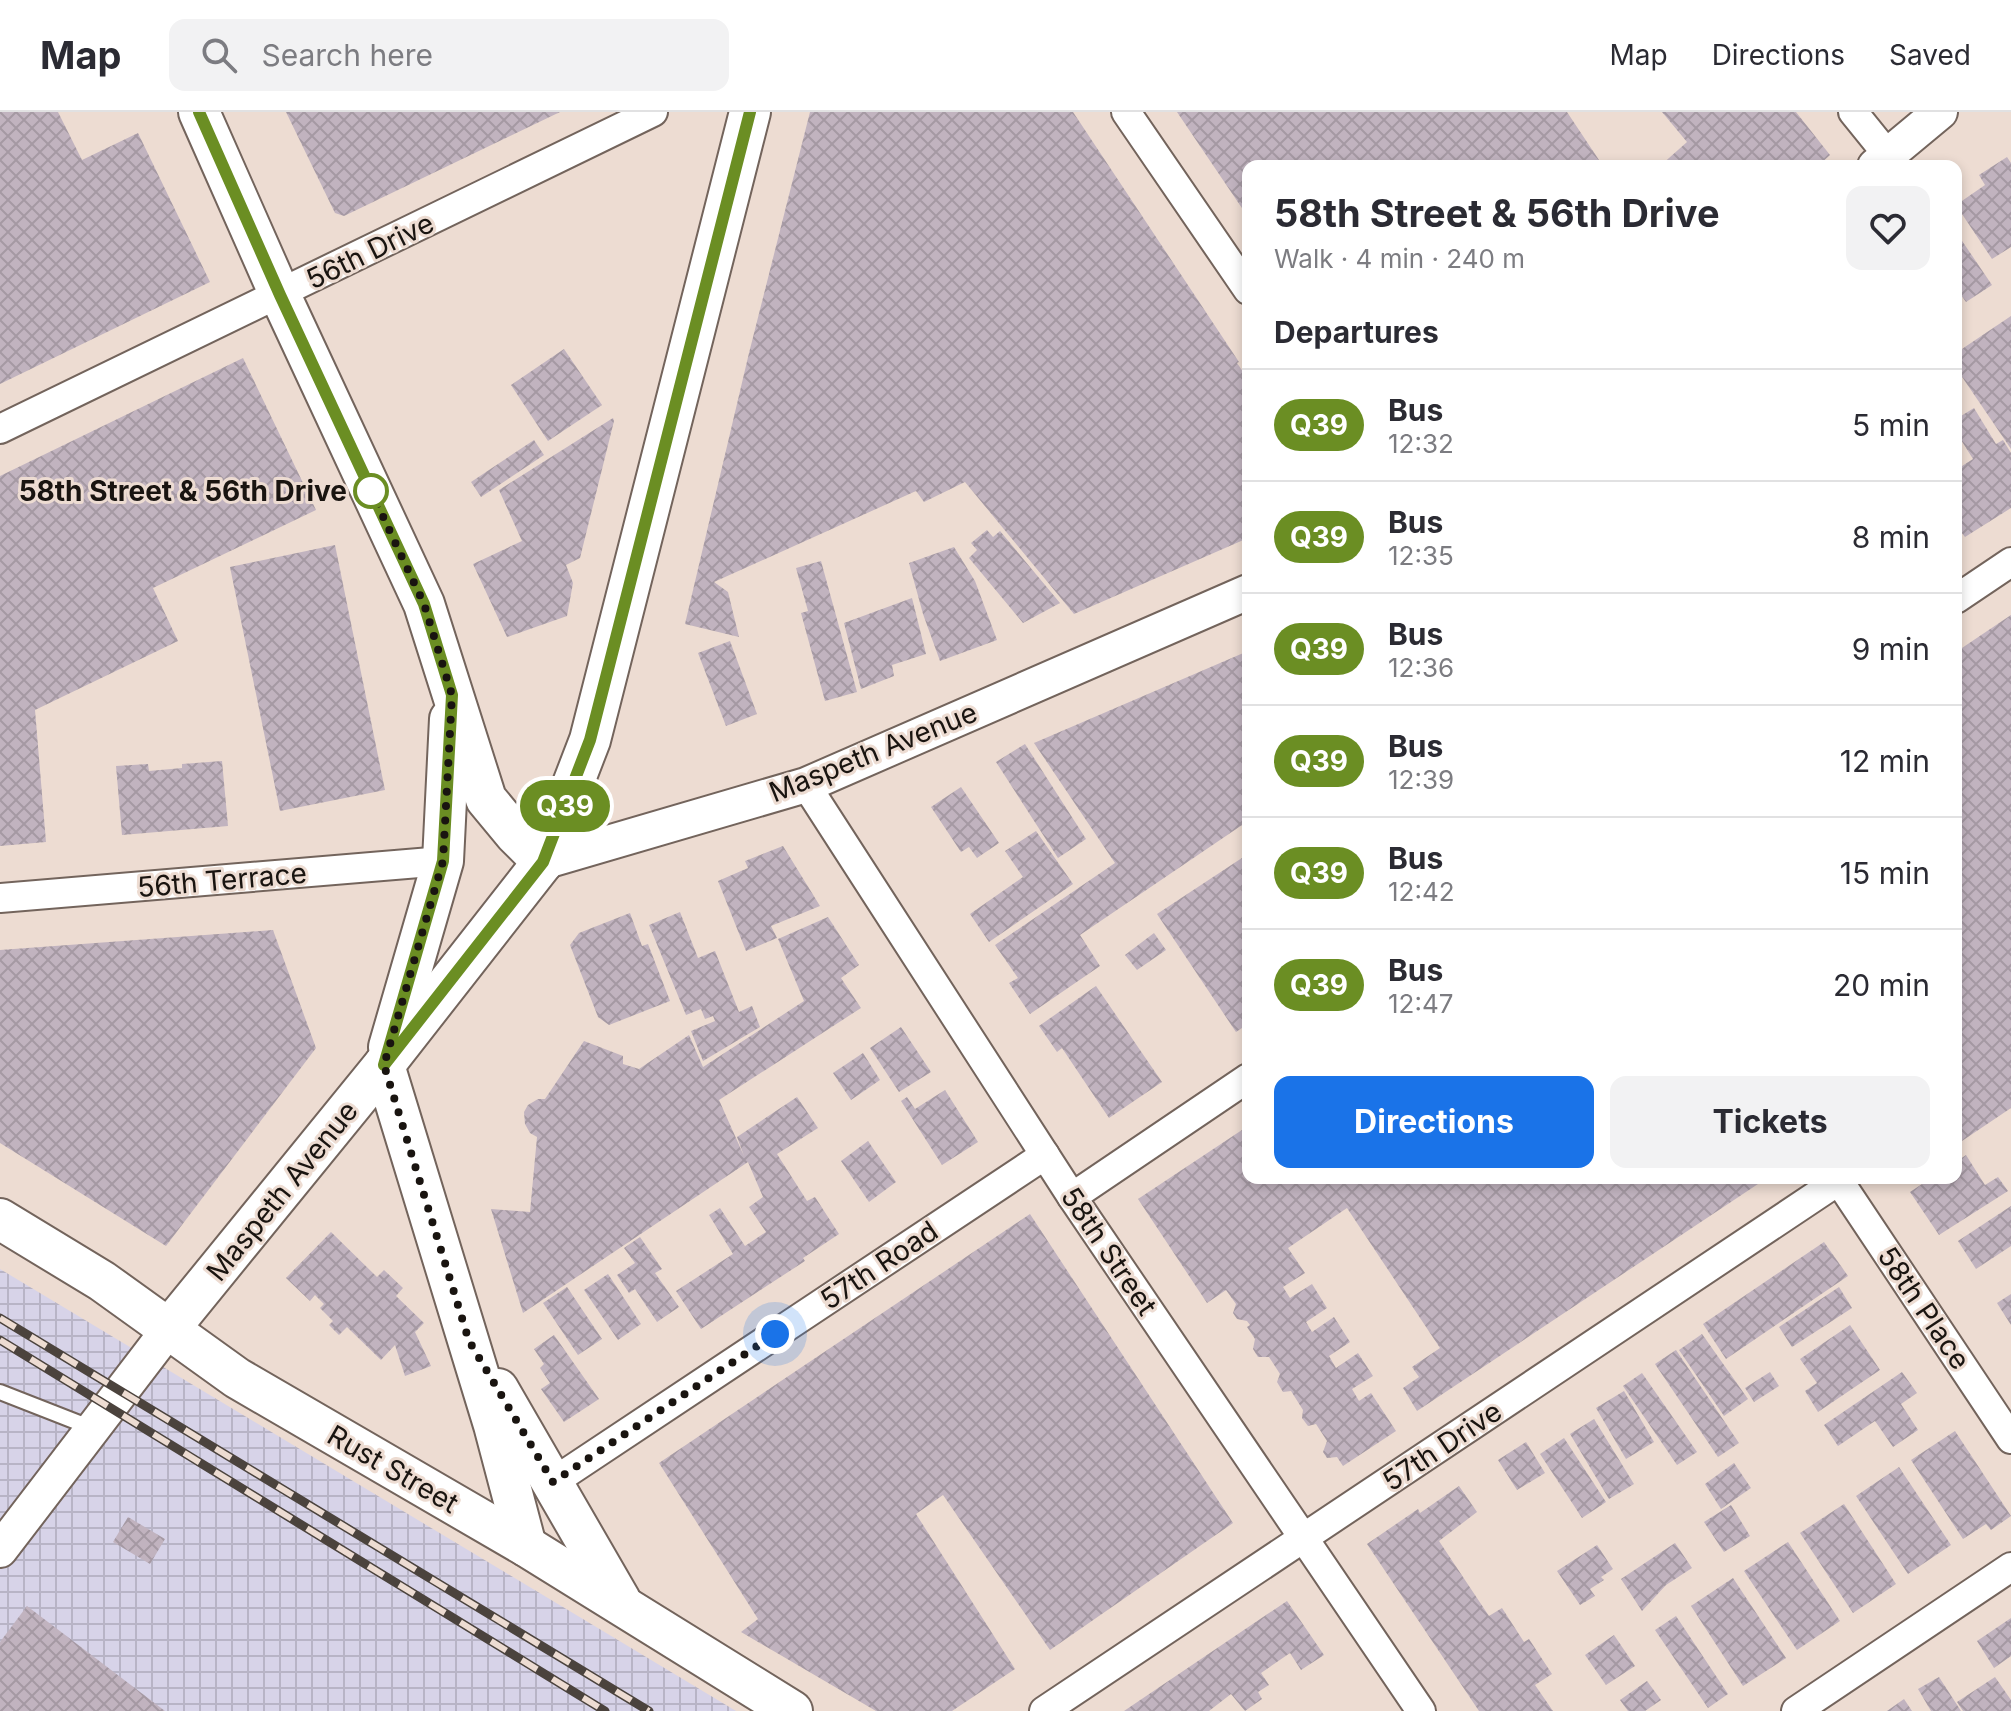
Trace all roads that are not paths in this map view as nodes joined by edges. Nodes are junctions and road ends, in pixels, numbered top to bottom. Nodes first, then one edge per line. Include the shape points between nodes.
1 (199, 112) edge
2 (653, 112) edge
3 (750, 112) edge
4 (1126, 112) edge
5 (1853, 112) edge
6 (1940, 112) edge
7 (1881, 160) edge
8 (1242, 281) edge
9 (280, 295) junction
10 (0, 429) edge
11 (2011, 562) edge
12 (1242, 595) edge
13 (1962, 595) edge
14 (452, 695) junction
15 (806, 785) junction
16 (443, 861) junction
17 (543, 862) junction
18 (0, 898) edge
19 (384, 1065) junction
20 (1242, 1082) edge
21 (1045, 1155) junction
22 (1831, 1184) edge
23 (1841, 1184) edge
24 (1072, 1197) junction
25 (0, 1219) edge
26 (169, 1329) junction
27 (469, 1341) junction
28 (0, 1392) edge
29 (93, 1428) junction
30 (2011, 1439) edge
31 (553, 1482) junction
32 (1305, 1538) junction
33 (526, 1546) junction
34 (0, 1550) edge
35 (2011, 1567) edge
36 (623, 1605) junction
37 (792, 1711) edge
38 (1044, 1711) edge
39 (1421, 1711) edge
40 (1796, 1711) edge

1 - 9 main road
2 - 9 street, 56th Drive
3 - 17 main road via 590,740
4 - 8 street
5 - 7 street
6 - 7 street
9 - 10 street, 56th Drive
9 - 14 main road via 424,604
11 - 13 street
12 - 15 street, Maspeth Avenue
14 - 16 main road
14 - 17 main road via 486,799
15 - 17 street, Maspeth Avenue
15 - 21 street, 58th Street
16 - 18 street, 56th Terrace
16 - 19 main road
17 - 19 main road, Maspeth Avenue
19 - 26 main road, Maspeth Avenue
19 - 27 main road
20 - 24 street
21 - 24 street, 58th Street
21 - 31 street, 57th Road
22 - 32 street, 57th Drive
23 - 30 street, 58th Place
24 - 32 street, 58th Street
25 - 26 main road, Rust Street
26 - 29 street, Maspeth Avenue
26 - 33 main road, Rust Street via 237,1378
27 - 31 main road
27 - 33 main road
28 - 29 lane
29 - 34 street, Maspeth Avenue
31 - 36 main road
32 - 38 street, 57th Drive
32 - 39 street, 58th Street
33 - 36 main road, Rust Street
35 - 40 street
36 - 37 main road, Rust Street

